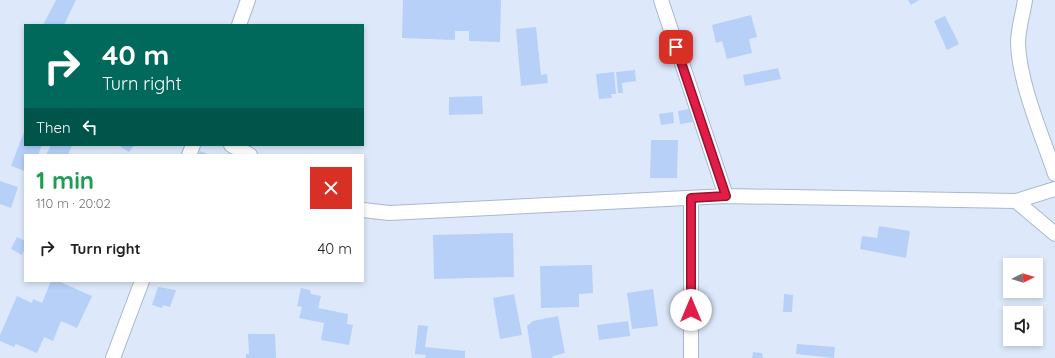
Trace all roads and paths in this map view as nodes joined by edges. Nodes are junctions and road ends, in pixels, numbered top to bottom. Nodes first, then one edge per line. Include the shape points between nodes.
1 (248, 0) edge
2 (661, 0) edge
3 (1025, 0) edge
4 (239, 24) edge
5 (233, 146) edge
6 (248, 154) edge
7 (1055, 174) edge
8 (1055, 189) edge
9 (726, 196) junction
10 (691, 198) junction
11 (1016, 201) junction
12 (364, 210) edge
13 (1055, 234) edge
14 (142, 282) edge
15 (113, 358) edge
16 (691, 358) edge

1 - 4 street
2 - 9 street
3 - 7 street via 1018,42 1020,61
5 - 6 street
8 - 11 street
9 - 10 street
9 - 11 street
10 - 12 street via 389,213
10 - 16 street
11 - 13 street
14 - 15 street

